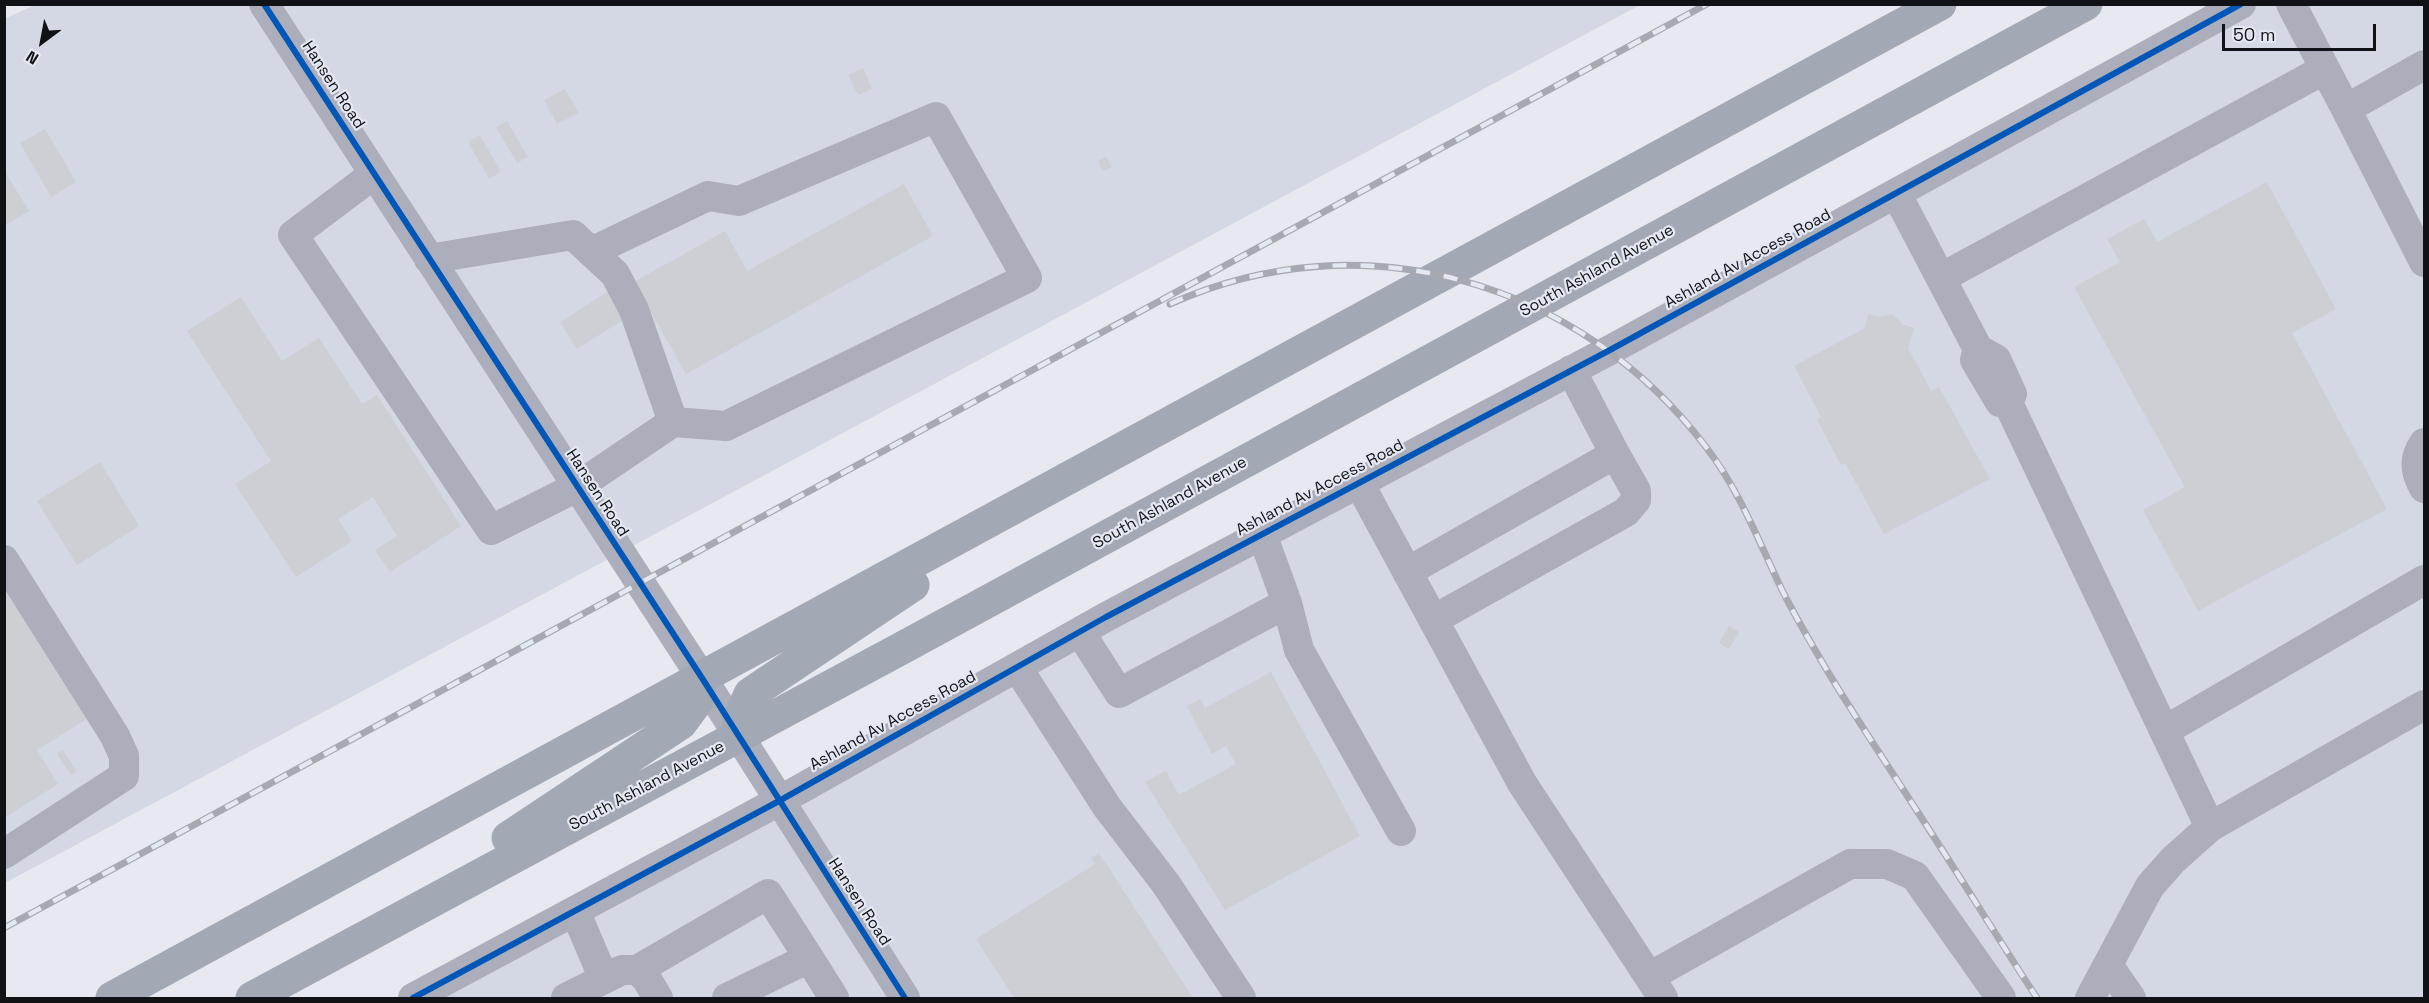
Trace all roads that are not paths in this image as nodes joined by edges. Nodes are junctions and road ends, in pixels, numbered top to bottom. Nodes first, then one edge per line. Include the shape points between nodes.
1 (264, 4) edge
2 (1940, 4) edge
3 (2086, 4) edge
4 (2241, 4) edge
5 (2291, 4) edge
6 (2424, 65) edge
7 (2325, 69) junction
8 (2346, 109) junction
9 (374, 174) junction
10 (1896, 193) junction
11 (591, 252) junction
12 (429, 259) junction
13 (2424, 262) edge
14 (1941, 278) junction
15 (1571, 370) junction
16 (673, 422) junction
17 (2424, 443) edge
18 (1615, 454) junction
19 (1359, 483) junction
20 (577, 487) junction
21 (2424, 488) edge
22 (982, 526) junction
23 (1262, 534) junction
24 (4, 560) edge
25 (1407, 572) junction
26 (2424, 580) edge
27 (1287, 603) junction
28 (1434, 620) junction
29 (1080, 632) junction
30 (1017, 668) junction
31 (702, 678) junction
32 (2424, 705) edge
33 (2164, 731) junction
34 (738, 737) junction
35 (779, 801) junction
36 (2210, 827) junction
37 (1401, 831) dead end
38 (4, 854) edge
39 (575, 911) junction
40 (386, 925) junction
41 (809, 958) junction
42 (2108, 965) junction
43 (637, 970) junction
44 (604, 979) junction
45 (1656, 988) edge
46 (112, 999) edge
47 (252, 999) edge
48 (413, 999) edge
49 (566, 999) edge
50 (658, 999) edge
51 (727, 999) edge
52 (834, 999) edge
53 (905, 999) edge
54 (1241, 999) edge
55 (2001, 999) edge
56 (2090, 999) edge
57 (2131, 999) edge

1 - 9 street, Hansen Road
2 - 22 main road
3 - 34 main road, South Ashland Avenue
4 - 10 street, Ashland Av Access Road
5 - 7 street
6 - 8 street
7 - 8 street
7 - 14 street
8 - 13 street
9 - 12 street, Hansen Road
9 - 20 street via 293,235 491,530
10 - 14 street
10 - 15 street, Ashland Av Access Road
11 - 12 street via 573,235
11 - 16 street via 615,274 634,310
11 - 16 street via 708,196 739,201 936,117 1027,278 726,426
12 - 20 street, Hansen Road
14 - 33 street via 1978,348 1975,360 2000,402 2008,403
15 - 18 street
15 - 19 street, Ashland Av Access Road
16 - 20 street
17 - 21 street via 2417,454 2416,474
18 - 25 street
18 - 28 street via 1636,491 1636,500 1626,512
19 - 23 street, Ashland Av Access Road
19 - 25 street
20 - 31 street, Hansen Road
22 - 31 main road
22 - 34 main road via 947,563 750,694 739,718
23 - 27 street
23 - 29 street, Ashland Av Access Road
24 - 38 street via 115,736 124,756 124,776
25 - 28 street
26 - 33 street
27 - 29 street via 1119,693
27 - 37 street via 1299,650
28 - 45 street via 1522,783
29 - 30 street, Ashland Av Access Road
30 - 35 street, Ashland Av Access Road
30 - 54 street via 1107,807 1166,884
31 - 34 street, Hansen Road
31 - 40 main road via 698,700 681,723 470,862
31 - 46 main road
32 - 36 street
33 - 36 street
34 - 35 street, Hansen Road
34 - 40 main road, South Ashland Avenue
35 - 39 street, Ashland Av Access Road
35 - 53 street, Hansen Road
36 - 42 street via 2150,886
39 - 44 street
39 - 48 street, Ashland Av Access Road
40 - 47 main road, South Ashland Avenue
41 - 43 street via 768,894
41 - 51 street
41 - 52 street
42 - 56 street
42 - 57 street
43 - 44 street via 622,970
43 - 50 street
44 - 49 street
45 - 55 street via 1850,864 1887,864 1915,876

